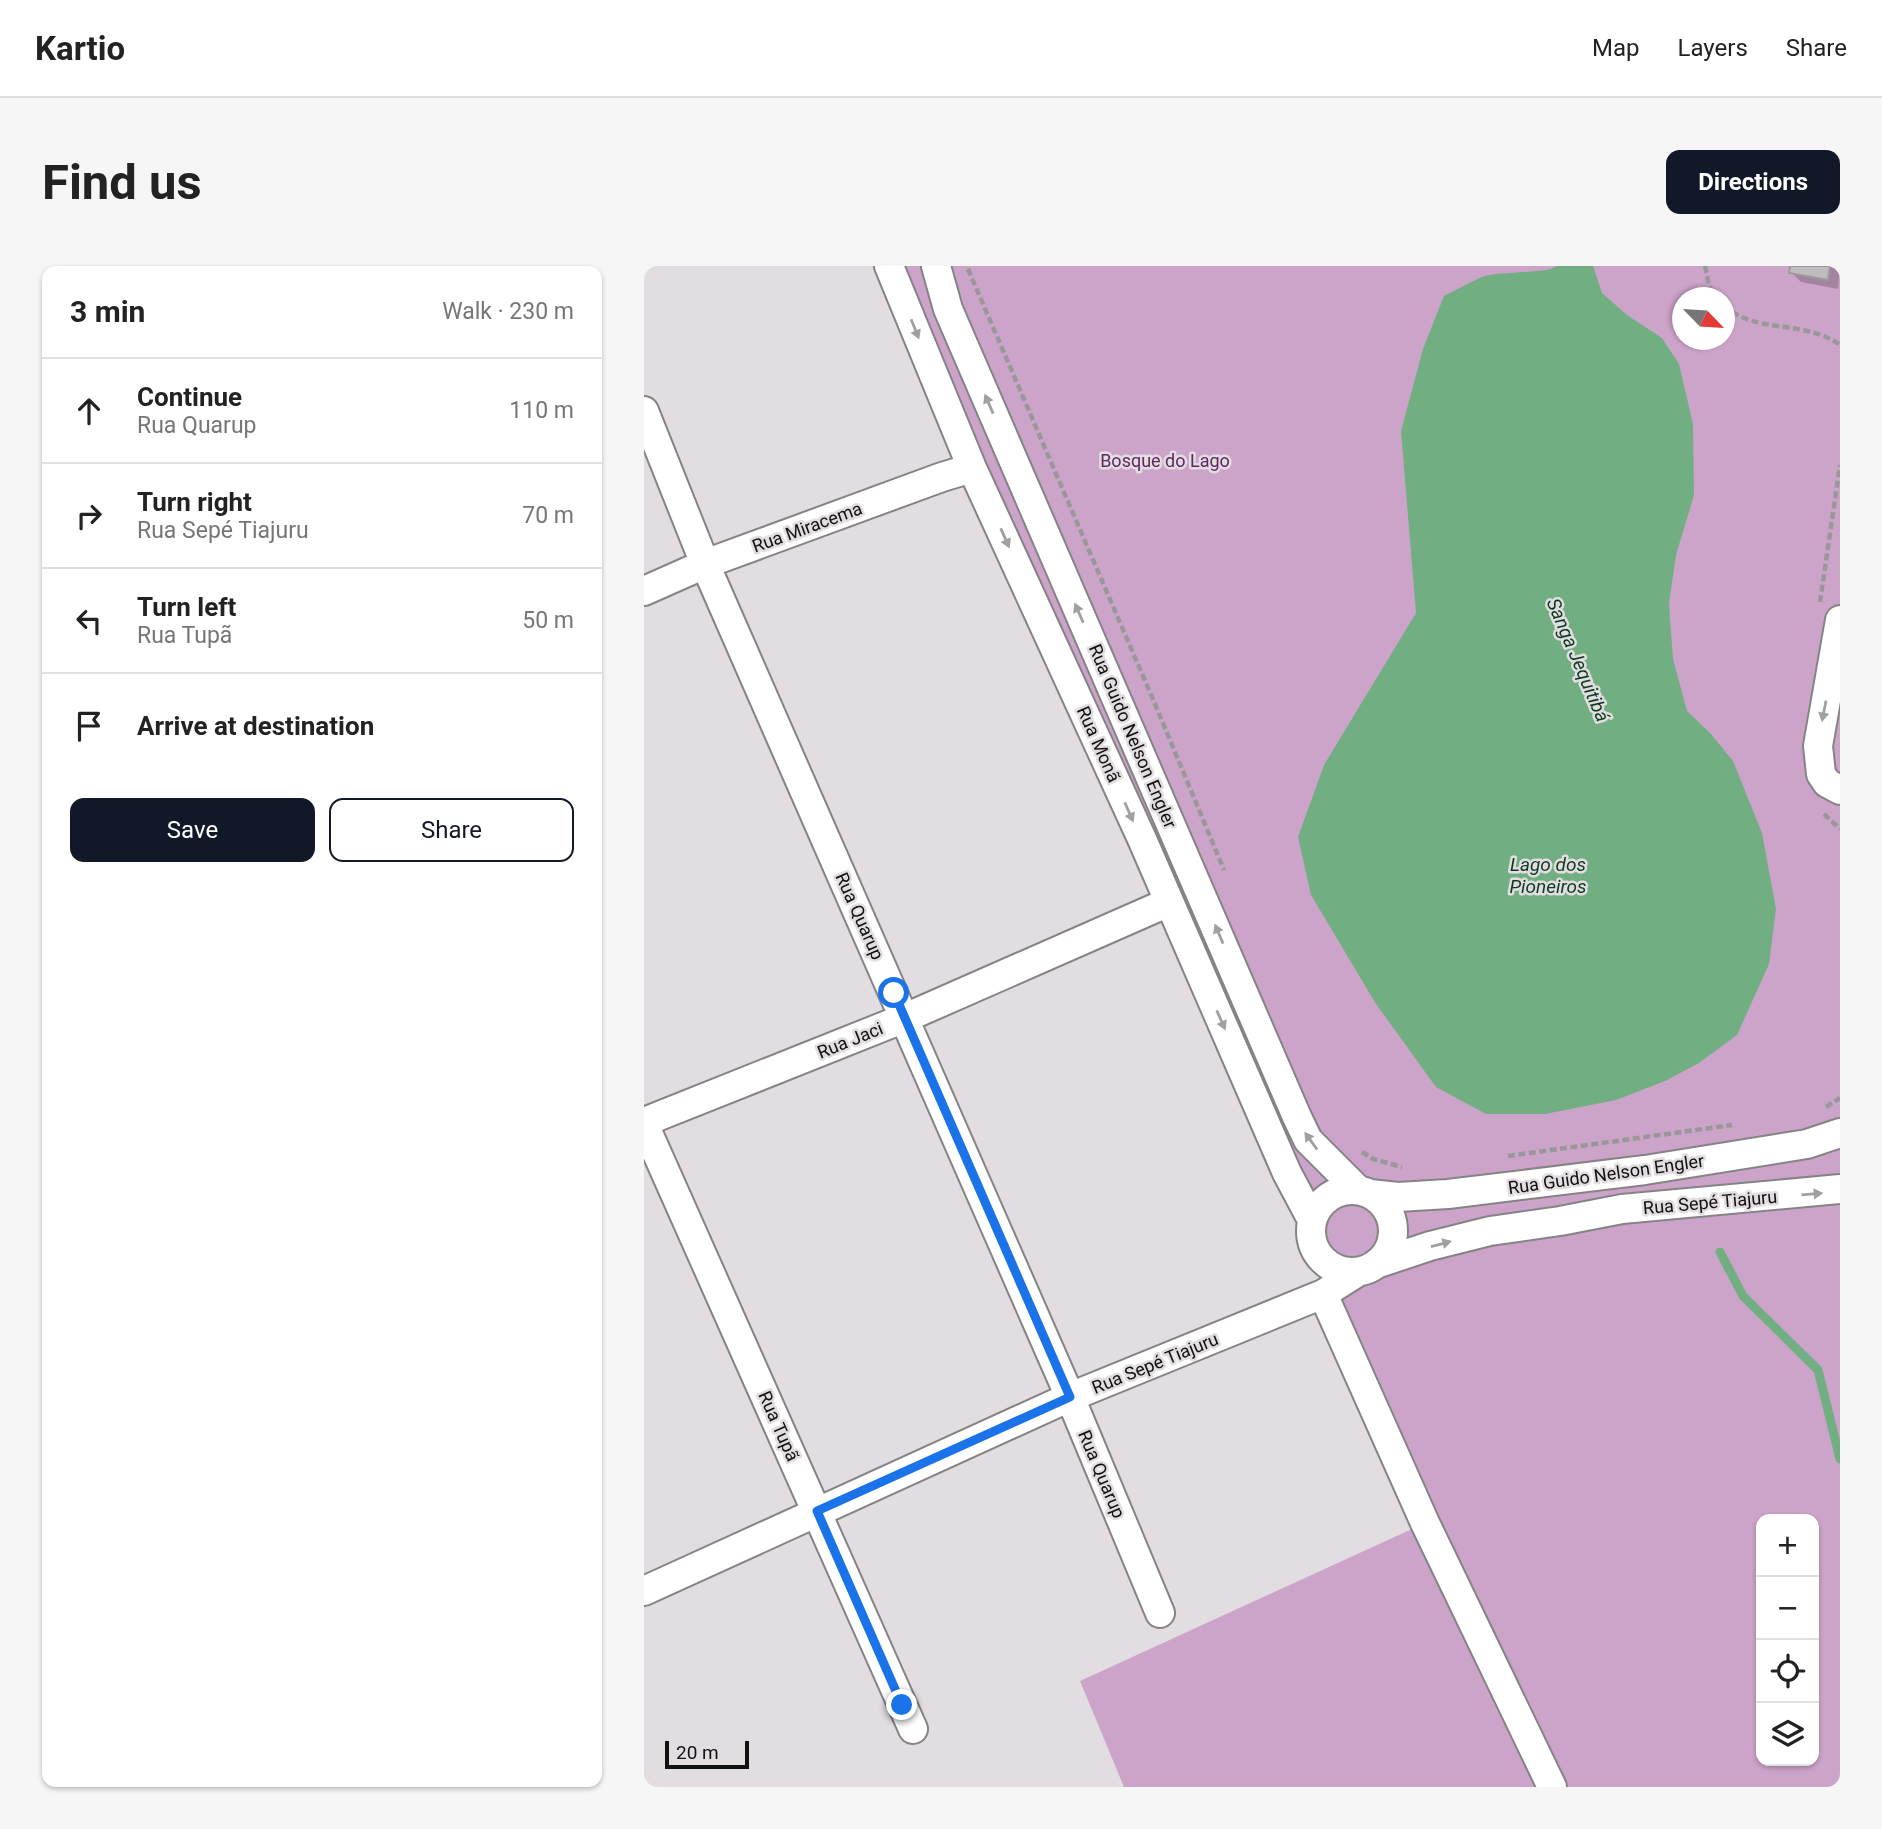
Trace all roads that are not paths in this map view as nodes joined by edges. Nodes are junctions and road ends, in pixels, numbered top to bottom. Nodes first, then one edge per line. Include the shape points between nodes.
1 (889, 266) edge
2 (936, 266) edge
3 (644, 411) edge
4 (972, 468) junction
5 (705, 564) junction
6 (644, 591) edge
7 (1840, 620) edge
8 (1840, 790) edge
9 (1169, 902) junction
10 (905, 1018) junction
11 (644, 1123) edge
12 (1840, 1133) edge
13 (1840, 1189) edge
14 (1364, 1192) junction
15 (1312, 1220) junction
16 (1356, 1267) junction
17 (1323, 1294) junction
18 (1070, 1397) junction
19 (817, 1511) junction
20 (644, 1591) edge
21 (1160, 1613) dead end
22 (913, 1729) dead end
23 (1552, 1787) edge

1 -> 4 street, Rua Monã
14 -> 2 street, Rua Guido Nelson Engler via 1308,1140 1297,1117 948,309
3 - 5 street, Rua Quarup
4 - 5 street, Rua Miracema
4 -> 9 street, Rua Monã
5 - 6 street, Rua Miracema
5 - 10 street, Rua Quarup
7 -> 8 street via 1818,746 1821,774
9 - 10 street, Rua Jaci
9 -> 15 street, Rua Monã
10 - 11 street, Rua Jaci
10 - 18 street, Rua Quarup
11 - 19 street, Rua Tupã
12 - 14 street, Rua Guido Nelson Engler via 1807,1144 1448,1194 1398,1197
16 -> 13 street, Rua Sepé Tiajuru via 1490,1231 1622,1209
14 - 15 street via 1335,1193
14 - 16 street via 1388,1210 1391,1245
15 - 16 street via 1314,1247 1321,1258
16 - 17 street
17 - 18 street, Rua Sepé Tiajuru
17 - 23 street via 1425,1523
18 - 19 street, Rua Sepé Tiajuru
18 - 21 street, Rua Quarup
19 - 20 street, Rua Sepé Tiajuru
19 - 22 street, Rua Tupã

